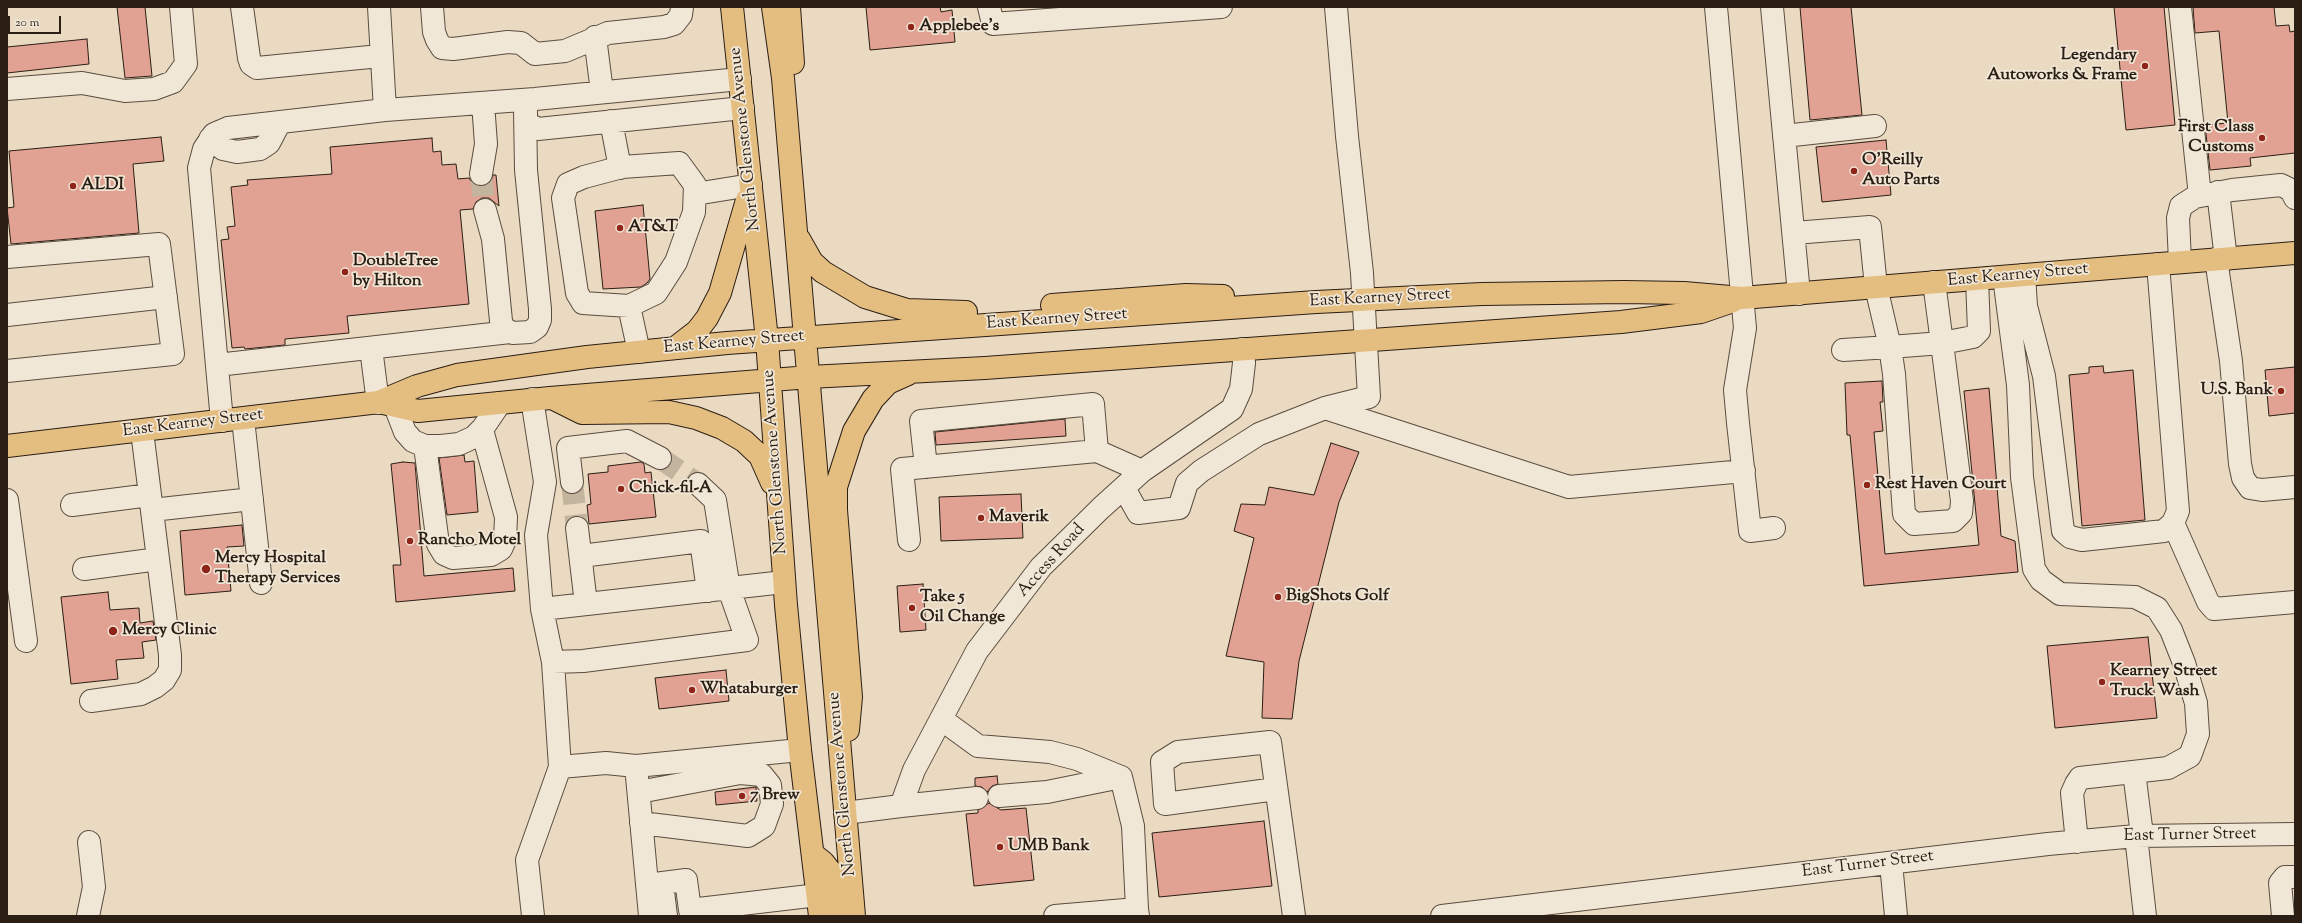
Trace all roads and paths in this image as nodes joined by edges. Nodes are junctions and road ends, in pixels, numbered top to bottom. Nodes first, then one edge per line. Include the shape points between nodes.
1 (182, 7) edge
2 (242, 7) edge
3 (382, 7) edge
4 (432, 7) edge
5 (682, 7) edge
6 (732, 7) edge
7 (773, 7) edge
8 (789, 7) edge
9 (989, 7) edge
10 (1221, 7) edge
11 (1336, 7) edge
12 (1716, 7) edge
13 (1772, 7) edge
14 (2180, 7) edge
15 (595, 37) junction
16 (380, 56) junction
17 (740, 79) junction
18 (7, 89) edge
19 (602, 92) junction
20 (483, 103) junction
21 (530, 105) junction
22 (743, 108) junction
23 (385, 110) junction
24 (611, 121) junction
25 (787, 126) junction
26 (1876, 126) dead end
27 (1784, 136) junction
28 (620, 168) junction
29 (481, 174) tunnel mouth
30 (751, 185) junction
31 (695, 194) junction
32 (2209, 194) junction
33 (2295, 198) edge
34 (484, 210) tunnel mouth
35 (796, 232) junction
36 (1794, 233) junction
37 (2295, 253) edge
38 (7, 257) edge
39 (2221, 259) junction
40 (2180, 262) junction
41 (2158, 264) junction
42 (2014, 276) junction
43 (1977, 279) junction
44 (1934, 282) junction
45 (1876, 287) junction
46 (1799, 294) junction
47 (166, 297) junction
48 (1742, 298) junction
49 (1363, 300) junction
50 (1316, 302) junction
51 (629, 306) junction
52 (7, 315) edge
53 (510, 332) junction
54 (805, 336) junction
55 (767, 340) junction
56 (1366, 341) junction
57 (1942, 343) junction
58 (1890, 347) junction
59 (371, 348) junction
60 (675, 348) junction
61 (1243, 349) junction
62 (1843, 350) dead end
63 (639, 352) junction
64 (217, 365) junction
65 (7, 371) edge
66 (912, 372) junction
67 (809, 378) junction
68 (770, 381) junction
69 (541, 399) junction
70 (500, 403) junction
71 (384, 404) junction
72 (1325, 408) junction
73 (232, 420) junction
74 (482, 430) junction
75 (142, 431) junction
76 (7, 446) edge
77 (425, 446) junction
78 (1097, 451) junction
79 (660, 458) tunnel mouth
80 (926, 467) junction
81 (1142, 471) junction
82 (1744, 471) junction
83 (572, 482) tunnel mouth
84 (698, 484) tunnel mouth
85 (2295, 487) edge
86 (1124, 488) junction
87 (252, 499) junction
88 (151, 502) junction
89 (72, 505) dead end
90 (779, 506) junction
91 (8, 511) edge
92 (2173, 523) junction
93 (577, 528) tunnel mouth
94 (1774, 528) dead end
95 (909, 540) dead end
96 (581, 556) junction
97 (158, 559) junction
98 (84, 569) dead end
99 (784, 582) junction
100 (261, 583) dead end
101 (729, 589) junction
102 (708, 591) junction
103 (2295, 602) edge
104 (586, 604) junction
105 (542, 609) junction
106 (26, 640) dead end
107 (553, 662) junction
108 (90, 702) dead end
109 (941, 719) junction
110 (800, 750) junction
111 (636, 766) junction
112 (560, 767) junction
113 (2134, 772) junction
114 (842, 775) junction
115 (1121, 777) junction
116 (1276, 789) junction
117 (639, 792) junction
118 (999, 796) dead end
119 (976, 798) dead end
120 (902, 806) junction
121 (845, 813) junction
122 (641, 823) junction
123 (2295, 834) edge
124 (2139, 836) junction
125 (89, 842) dead end
126 (2077, 842) junction
127 (813, 854) junction
128 (1891, 863) junction
129 (2295, 876) edge
130 (654, 884) junction
131 (819, 906) edge
132 (780, 908) edge
133 (1138, 913) edge
134 (88, 916) edge
135 (533, 916) edge
136 (650, 916) edge
137 (666, 916) edge
138 (836, 916) edge
139 (854, 916) edge
140 (1055, 916) edge
141 (1294, 916) edge
142 (1442, 916) edge
143 (1896, 916) edge
144 (2145, 916) edge
145 (2284, 916) edge

1 - 18 street via 186,64 173,82 154,90 125,91 82,83
2 - 16 street via 249,58 251,64 257,68
3 - 16 street
4 - 15 street via 434,32 442,48 508,42 521,43 536,54 565,51
5 - 15 street via 681,15 674,24 664,28 608,33
6 - 17 main road, North Glenstone Avenue
7 - 25 main road, North Glenstone Avenue
8 - 25 main road via 794,57
9 - 10 street via 993,24
11 - 49 street
12 - 48 street
13 - 27 street
14 - 32 street
15 - 19 street
16 - 23 street
17 - 19 street
17 - 22 main road, North Glenstone Avenue
19 - 21 street
20 - 21 street
20 - 23 street
20 - 29 street via 486,144
21 - 24 street via 526,119 538,129
21 - 53 street via 525,151 540,320 537,327 530,332
22 - 24 street
22 - 30 main road, North Glenstone Avenue
23 - 64 street via 280,122 269,143 260,150 237,152 223,149 210,139 204,149 199,168
24 - 28 street
25 - 35 main road, North Glenstone Avenue
26 - 27 street
27 - 36 street
28 - 31 street via 679,163 695,185
28 - 51 street via 568,184 563,198 577,293 583,303
30 - 31 street
30 - 55 main road, North Glenstone Avenue
30 - 60 main road via 720,293 697,331
31 - 51 street via 694,212 676,262 656,293
32 - 33 street via 2281,185 2291,190
32 - 39 street
32 - 40 street via 2181,206 2178,218
34 - 53 street via 493,240 501,321 504,329
35 - 50 main road via 812,262 823,272 865,297 907,310 960,312 1186,295
35 - 54 main road, North Glenstone Avenue
36 - 45 street via 1870,227
36 - 46 street
37 - 39 main road, East Kearney Street
38 - 47 street via 159,244
39 - 40 main road, East Kearney Street
39 - 85 street via 2243,478 2250,488 2262,490
40 - 41 main road, East Kearney Street
41 - 42 main road, East Kearney Street
41 - 92 street via 2178,511
42 - 43 main road, East Kearney Street
42 - 92 street via 2026,306 2044,376 2063,532 2082,540 2164,531
42 - 113 street via 2022,477 2034,569 2041,580 2060,594 2135,597 2157,608 2172,630 2196,703 2198,734 2190,756 2168,768
43 - 44 main road, East Kearney Street
43 - 57 street via 1979,331 1973,337
44 - 45 main road, East Kearney Street
44 - 57 street
45 - 46 main road, East Kearney Street
45 - 58 street
46 - 48 main road, East Kearney Street
47 - 52 street
47 - 65 street via 173,354
48 - 49 main road, East Kearney Street via 1684,293 1624,292 1482,294
48 - 56 main road, East Kearney Street via 1701,312 1621,322
48 - 82 street via 1745,328 1735,390
49 - 50 main road, East Kearney Street
49 - 56 street
50 - 54 main road, East Kearney Street
51 - 63 street
53 - 59 street
54 - 55 main road, East Kearney Street
54 - 67 main road, North Glenstone Avenue
55 - 60 main road, East Kearney Street
55 - 68 main road, North Glenstone Avenue
56 - 61 main road, East Kearney Street
56 - 72 street via 1369,397
57 - 58 street
57 - 58 street via 1962,501 1961,513 1953,521 1922,525 1907,520 1902,504
58 - 62 street
59 - 64 street
59 - 71 street
60 - 63 main road, East Kearney Street
61 - 66 main road, East Kearney Street
61 - 81 street, Access Road via 1241,389 1232,409
63 - 71 main road, East Kearney Street via 457,376 417,386
64 - 73 street
66 - 67 main road, East Kearney Street
66 - 114 main road via 888,383 873,399 854,432 836,487 851,697
67 - 68 main road, East Kearney Street
67 - 114 main road, North Glenstone Avenue
68 - 69 main road, East Kearney Street
68 - 90 main road, North Glenstone Avenue
69 - 70 main road, East Kearney Street
69 - 90 main road via 582,413 669,412 696,418 722,428 744,441 760,456 769,472
69 - 105 street via 544,482 536,535
70 - 71 main road, East Kearney Street via 418,411
70 - 74 street
71 - 73 main road, East Kearney Street
71 - 77 street via 413,441
72 - 82 street via 1568,487
72 - 86 street via 1259,434 1201,471 1187,483 1179,508 1138,513
73 - 75 main road, East Kearney Street
73 - 87 street
74 - 77 street via 459,444
74 - 77 street via 506,517 505,540 501,549 491,555 453,558 444,554 438,544
75 - 76 main road, East Kearney Street
75 - 88 street
78 - 80 street
78 - 80 street via 1093,404 921,422
78 - 81 street
79 - 83 street via 627,441 568,448
80 - 95 street via 902,469
81 - 86 street, Access Road
82 - 94 street via 1750,531
84 - 101 street via 715,500
86 - 109 street, Access Road via 1041,567 977,651
87 - 88 street
87 - 100 street
88 - 89 street
88 - 97 street
90 - 99 main road, North Glenstone Avenue
91 - 106 street
92 - 103 street via 2208,602 2214,609
93 - 96 street
96 - 102 street via 701,541
96 - 104 street
97 - 98 street
97 - 108 street via 170,670 164,680 141,694
99 - 101 street
99 - 110 main road, North Glenstone Avenue
101 - 102 street
101 - 107 street via 747,640 583,661
102 - 104 street
104 - 105 street
105 - 107 street
107 - 112 street
109 - 115 street via 978,746 1050,752 1077,759
109 - 120 street, Access Road via 914,770
110 - 111 street
110 - 127 main road, North Glenstone Avenue
111 - 112 street via 606,763
111 - 117 street
112 - 135 street via 527,860
113 - 124 street
113 - 126 street via 2080,778 2072,793
114 - 121 main road, North Glenstone Avenue
115 - 118 street via 1047,792
115 - 133 street via 1133,826
116 - 116 street via 1270,742 1177,743 1162,762 1165,804
116 - 141 street
117 - 122 street
117 - 122 street via 740,773 762,775 770,785 772,804 764,826 748,836
119 - 120 street
120 - 121 street
121 - 139 main road, North Glenstone Avenue
122 - 130 street
123 - 124 street, East Turner Street
124 - 126 street, East Turner Street
124 - 144 street
125 - 134 street via 94,887
126 - 128 street, East Turner Street via 2003,848
127 - 131 main road, North Glenstone Avenue
127 - 138 main road via 830,872
128 - 142 street, East Turner Street
128 - 143 street
129 - 145 street via 2285,877 2280,883
130 - 132 street via 686,880 690,910
130 - 136 street
130 - 137 street
131 - 132 street
133 - 140 street

